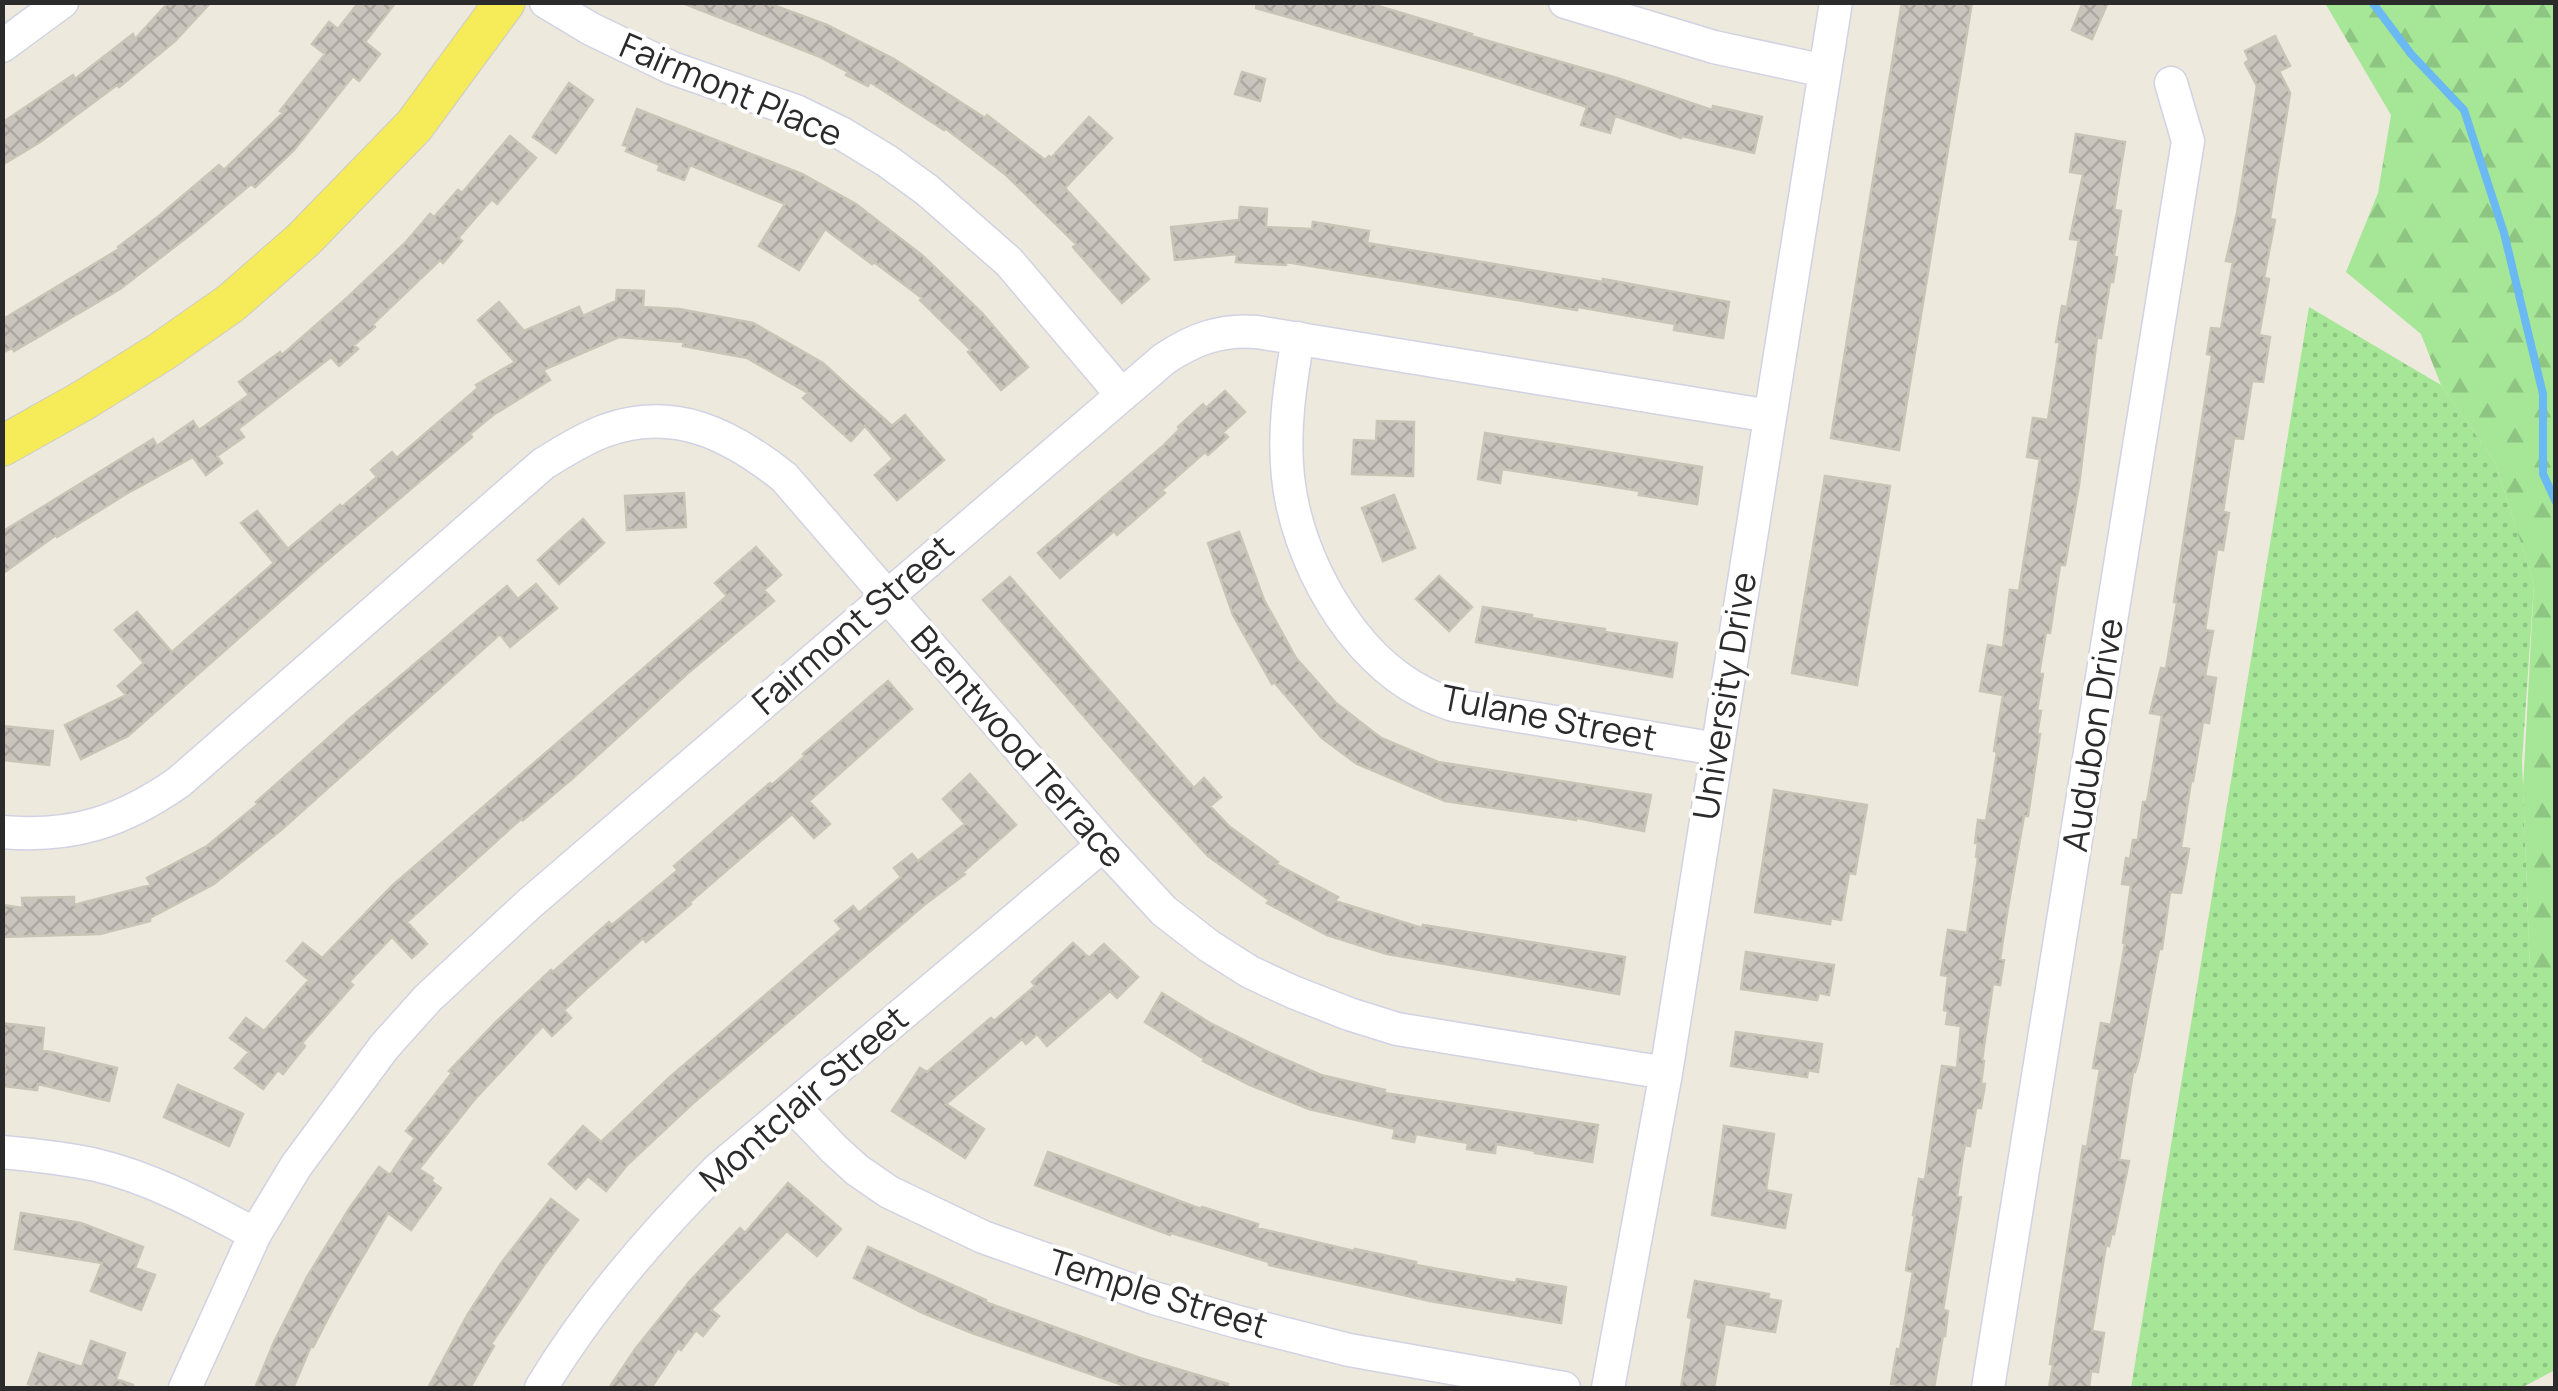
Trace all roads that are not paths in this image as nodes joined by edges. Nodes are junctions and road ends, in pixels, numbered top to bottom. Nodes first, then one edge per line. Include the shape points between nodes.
1 (62, 2) edge
2 (506, 2) edge
3 (546, 2) edge
4 (1565, 2) edge
5 (1836, 2) edge
6 (2, 46) edge
7 (1825, 72) junction
8 (2170, 82) dead end
9 (1298, 338) junction
10 (1122, 395) junction
11 (1770, 416) junction
12 (2, 446) edge
13 (885, 596) junction
14 (1717, 749) junction
15 (2, 832) edge
16 (1103, 845) junction
17 (1666, 1073) junction
18 (794, 1106) junction
19 (2, 1152) edge
20 (255, 1234) junction
21 (184, 1388) edge
22 (541, 1388) edge
23 (1564, 1388) edge
24 (1608, 1388) edge
25 (1988, 1388) edge

1 - 6 street
2 - 12 main road via 414,126 303,240 161,352
3 - 10 street, Fairmont Place via 672,68 796,111 887,161 1010,262
4 - 7 street
5 - 7 street, University Drive
7 - 11 street, University Drive
8 - 25 street, Audubon Drive via 2188,141
9 - 10 street, Fairmont Street via 1236,330 1212,334 1164,359
9 - 11 street, Fairmont Street
9 - 14 street, Tulane Street via 1287,399 1288,478 1296,517 1326,592 1380,660 1422,692 1453,705
10 - 13 street, Fairmont Street
11 - 14 street, University Drive
13 - 15 street, Brentwood Terrace via 784,477 727,438 668,421 606,430 542,464 148,804 76,830
13 - 16 street, Brentwood Terrace
13 - 20 street, Fairmont Street via 428,998 340,1105
14 - 17 street, University Drive
16 - 17 street, Brentwood Terrace via 1164,911 1209,946 1312,1000 1398,1028
16 - 18 street, Montclair Street
17 - 24 street, University Drive
18 - 22 street, Montclair Street via 671,1216
18 - 23 street, Temple Street via 856,1170 983,1237 1238,1322 1349,1350
19 - 20 street via 80,1162 144,1180
20 - 21 street, Fairmont Street

